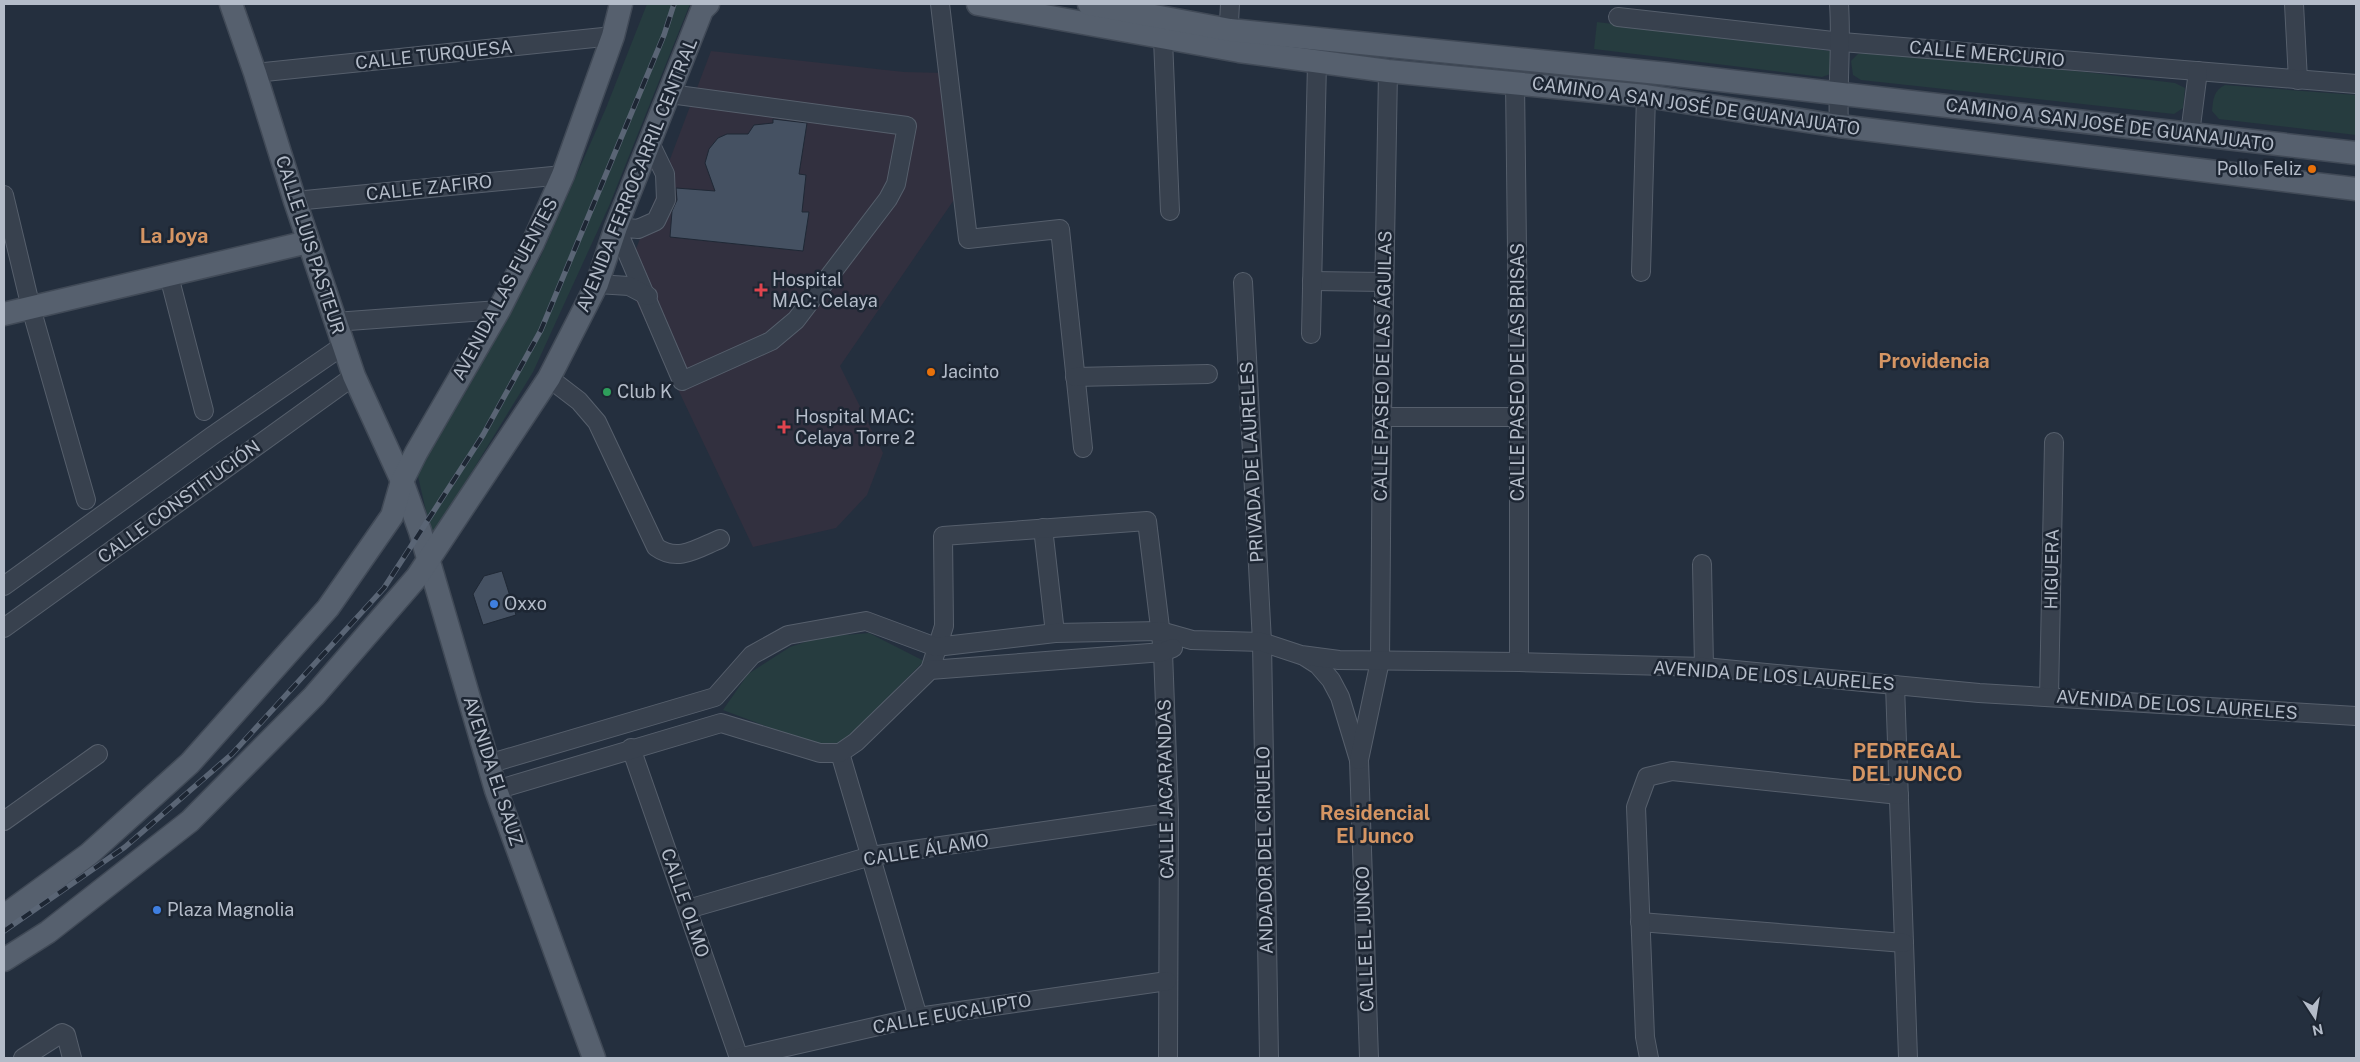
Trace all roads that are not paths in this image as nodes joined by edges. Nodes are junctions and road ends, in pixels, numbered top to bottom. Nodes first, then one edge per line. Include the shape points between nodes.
1 (231, 4) edge
2 (620, 4) edge
3 (708, 4) edge
4 (940, 4) edge
5 (978, 4) edge
6 (1089, 4) edge
7 (1230, 4) edge
8 (1839, 4) edge
9 (2294, 4) edge
10 (1618, 17) dead end
11 (613, 36) junction
12 (1163, 39) junction
13 (1228, 40) junction
14 (1842, 42) junction
15 (1318, 62) junction
16 (1388, 71) junction
17 (2198, 71) junction
18 (255, 73) junction
19 (1668, 74) junction
20 (2298, 80) junction
21 (1515, 82) junction
22 (2356, 84) edge
23 (1838, 93) junction
24 (670, 94) junction
25 (1646, 96) junction
26 (1839, 126) junction
27 (2190, 134) junction
28 (650, 143) junction
29 (2356, 153) edge
30 (563, 175) junction
31 (2356, 189) edge
32 (4, 196) edge
33 (294, 201) junction
34 (1170, 211) dead end
35 (616, 227) junction
36 (308, 242) junction
37 (1642, 272) dead end
38 (169, 276) junction
39 (1312, 281) junction
40 (1243, 282) dead end
41 (1384, 282) junction
42 (597, 284) junction
43 (648, 296) junction
44 (31, 308) junction
45 (499, 310) junction
46 (4, 314) edge
47 (336, 322) junction
48 (1311, 334) dead end
49 (344, 345) junction
50 (1208, 374) dead end
51 (354, 376) junction
52 (1075, 377) junction
53 (549, 378) junction
54 (204, 411) dead end
55 (1382, 417) junction
56 (1519, 417) junction
57 (2054, 442) dead end
58 (1083, 448) dead end
59 (402, 481) junction
60 (86, 500) dead end
61 (1043, 528) junction
62 (720, 539) dead end
63 (429, 560) junction
64 (1702, 564) dead end
65 (4, 586) edge
66 (4, 628) edge
67 (1160, 631) junction
68 (1055, 633) junction
69 (1192, 640) junction
70 (1262, 642) junction
71 (936, 647) junction
72 (1163, 652) junction
73 (1302, 655) junction
74 (1380, 661) junction
75 (1519, 662) junction
76 (1704, 667) junction
77 (930, 670) junction
78 (1895, 685) junction
79 (2049, 697) junction
80 (2356, 716) edge
81 (631, 748) junction
82 (840, 753) junction
83 (98, 754) dead end
84 (1359, 760) junction
85 (488, 764) junction
86 (496, 790) junction
87 (1899, 795) junction
88 (1168, 814) junction
89 (4, 821) edge
90 (871, 856) junction
91 (688, 909) junction
92 (4, 916) edge
93 (1640, 922) junction
94 (1904, 943) junction
95 (4, 960) edge
96 (1167, 980) junction
97 (918, 1017) junction
98 (23, 1058) edge
99 (72, 1058) edge
100 (594, 1058) edge
101 (739, 1058) edge
102 (1168, 1058) edge
103 (1269, 1058) edge
104 (1369, 1058) edge
105 (1649, 1058) edge
106 (1908, 1058) edge

1 - 18 main road, CALLE LUIS PASTEUR
2 - 11 main road, AVENIDA LAS FUENTES
3 - 24 main road, AVENIDA FERROCARRIL CENTRAL via 702,10
4 - 52 street via 968,239 1060,229
5 - 12 main road, CAMINO A SAN JOSÉ DE GUANAJUATO
6 - 13 main road, CAMINO A SAN JOSÉ DE GUANAJUATO
7 - 13 street
8 - 14 street
9 - 20 street
10 - 14 street, CALLE MERCURIO
11 - 18 street, CALLE TURQUESA
11 - 30 main road, AVENIDA LAS FUENTES
12 - 13 main road, CAMINO A SAN JOSÉ DE GUANAJUATO
12 - 34 street
13 - 15 main road, CAMINO A SAN JOSÉ DE GUANAJUATO
13 - 19 main road, CAMINO A SAN JOSÉ DE GUANAJUATO
14 - 17 street, CALLE MERCURIO
14 - 23 street
15 - 16 main road, CAMINO A SAN JOSÉ DE GUANAJUATO
15 - 39 street
16 - 21 main road, CAMINO A SAN JOSÉ DE GUANAJUATO
16 - 41 street, CALLE PASEO DE LAS ÁGUILAS
17 - 20 street, CALLE MERCURIO
17 - 27 street
18 - 33 main road, CALLE LUIS PASTEUR
19 - 21 main road via 1649,79 1534,66 1523,67 1516,72
19 - 23 main road, CAMINO A SAN JOSÉ DE GUANAJUATO
20 - 22 street, CALLE MERCURIO
21 - 25 main road, CAMINO A SAN JOSÉ DE GUANAJUATO
21 - 56 street, CALLE PASEO DE LAS BRISAS
23 - 26 street
23 - 27 main road, CAMINO A SAN JOSÉ DE GUANAJUATO
24 - 28 main road, AVENIDA FERROCARRIL CENTRAL
24 - 43 street via 907,126 896,184 888,198 796,320 771,342 682,381
25 - 26 main road, CAMINO A SAN JOSÉ DE GUANAJUATO
25 - 37 street
26 - 31 main road, CAMINO A SAN JOSÉ DE GUANAJUATO
27 - 29 main road, CAMINO A SAN JOSÉ DE GUANAJUATO
28 - 35 main road, AVENIDA FERROCARRIL CENTRAL
28 - 35 street via 665,174 666,200 656,221 638,229
30 - 33 street, CALLE ZAFIRO
30 - 45 main road, AVENIDA LAS FUENTES
32 - 44 street
33 - 36 main road, CALLE LUIS PASTEUR
35 - 42 main road, AVENIDA FERROCARRIL CENTRAL
35 - 43 street
36 - 38 main road
36 - 47 main road, CALLE LUIS PASTEUR
38 - 44 main road
38 - 54 street
39 - 41 street
39 - 48 street
40 - 70 street, PRIVADA DE LAURELES
41 - 55 street, CALLE PASEO DE LAS ÁGUILAS
42 - 43 street via 629,286
42 - 53 main road, AVENIDA FERROCARRIL CENTRAL
44 - 46 main road
44 - 60 street
45 - 47 street
45 - 59 main road, AVENIDA LAS FUENTES
47 - 49 main road, CALLE LUIS PASTEUR
49 - 51 main road, CALLE LUIS PASTEUR
49 - 65 street, CALLE CONSTITUCIÓN via 204,441
50 - 52 street
51 - 59 main road, CALLE LUIS PASTEUR
51 - 66 street, CALLE CONSTITUCIÓN
52 - 58 street
53 - 62 street via 579,401 597,422 656,547 665,554 676,555
53 - 63 main road, AVENIDA FERROCARRIL CENTRAL
55 - 56 street
55 - 74 street, CALLE PASEO DE LAS ÁGUILAS
56 - 75 street, CALLE PASEO DE LAS BRISAS
57 - 79 street, HIGUERA
59 - 63 main road, AVENIDA EL SAUZ
59 - 92 main road via 392,516 328,608 190,763 89,854
61 - 67 street, CALLE JACARANDAS via 1147,521
61 - 68 street
61 - 71 street via 943,536 944,626
63 - 85 main road, AVENIDA EL SAUZ
63 - 95 main road, AVENIDA FERROCARRIL CENTRAL via 314,696 190,821 48,932
64 - 76 street
67 - 68 street, AVENIDA DE LOS LAURELES
67 - 69 street, AVENIDA DE LOS LAURELES
67 - 72 street, CALLE JACARANDAS
68 - 71 street, AVENIDA DE LOS LAURELES
69 - 70 street, AVENIDA DE LOS LAURELES
69 - 72 street, AVENIDA DE LOS LAURELES
70 - 73 street, AVENIDA DE LOS LAURELES
70 - 103 street, ANDADOR DEL CIRUELO
71 - 77 street
71 - 85 street, AVENIDA DE LOS LAURELES via 866,621 788,635 752,655 715,698
72 - 77 street, AVENIDA DE LOS LAURELES
72 - 88 street, CALLE JACARANDAS
73 - 74 street, AVENIDA DE LOS LAURELES
73 - 84 street, CALLE EL JUNCO via 1318,665 1331,680 1340,697
74 - 75 street, AVENIDA DE LOS LAURELES
74 - 84 street, CALLE EL JUNCO
75 - 76 street, AVENIDA DE LOS LAURELES
76 - 78 street, AVENIDA DE LOS LAURELES
77 - 82 street via 856,742
78 - 79 street, AVENIDA DE LOS LAURELES
78 - 87 street
79 - 80 street, AVENIDA DE LOS LAURELES
81 - 82 street via 721,722 820,753
81 - 86 street
81 - 91 street, CALLE OLMO
82 - 90 street
83 - 89 street
84 - 104 street, CALLE EL JUNCO
85 - 86 main road, AVENIDA EL SAUZ
86 - 100 main road, AVENIDA EL SAUZ
87 - 93 street via 1672,771 1648,777 1636,806
87 - 94 street
88 - 90 street, CALLE ÁLAMO
88 - 96 street, CALLE JACARANDAS
90 - 91 street, CALLE ÁLAMO
90 - 97 street
91 - 101 street, CALLE OLMO
93 - 94 street
93 - 105 street via 1645,1037
94 - 106 street
96 - 97 street, CALLE EUCALIPTO
96 - 102 street, CALLE JACARANDAS
97 - 101 street, CALLE EUCALIPTO
98 - 99 street via 62,1033 66,1035

